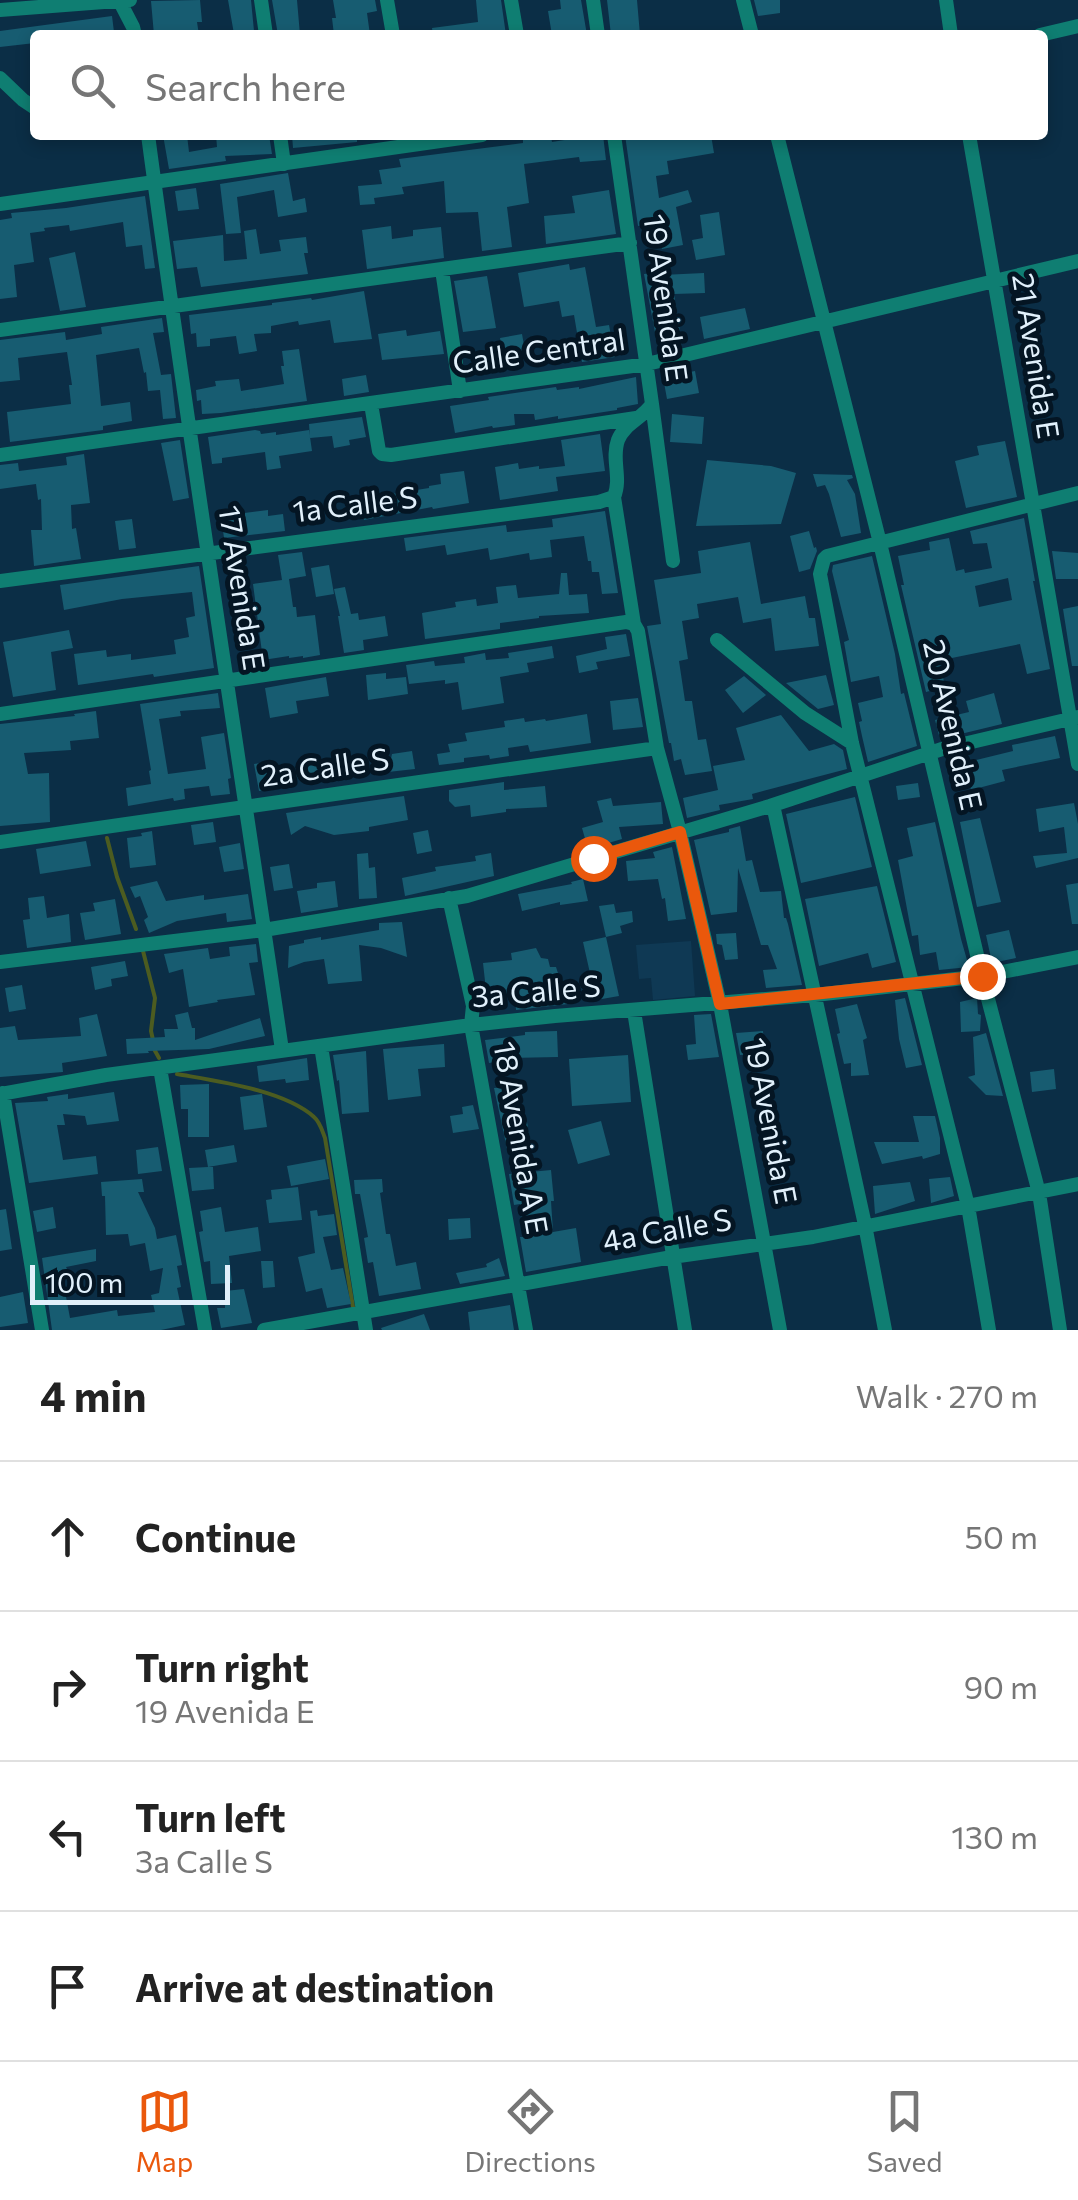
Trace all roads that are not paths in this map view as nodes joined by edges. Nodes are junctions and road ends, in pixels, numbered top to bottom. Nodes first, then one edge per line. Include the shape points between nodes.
1 (261, 0) edge
2 (387, 0) edge
3 (511, 0) edge
4 (593, 0) edge
5 (743, 0) edge
6 (946, 0) edge
7 (123, 1) edge
8 (0, 10) edge
9 (1078, 26) edge
10 (134, 30) edge
11 (265, 30) edge
12 (392, 30) edge
13 (515, 30) edge
14 (597, 30) edge
15 (751, 30) edge
16 (950, 30) edge
17 (1048, 33) edge
18 (0, 78) edge
19 (30, 105) edge
20 (149, 140) edge
21 (281, 140) edge
22 (410, 140) edge
23 (615, 140) edge
24 (778, 140) edge
25 (970, 140) edge
26 (284, 164) junction
27 (154, 183) junction
28 (0, 204) edge
29 (630, 243) junction
30 (1078, 261) edge
31 (442, 270) junction
32 (996, 281) junction
33 (172, 305) junction
34 (823, 321) junction
35 (0, 330) edge
36 (647, 364) junction
37 (460, 392) junction
38 (372, 404) junction
39 (652, 404) junction
40 (641, 417) junction
41 (188, 428) junction
42 (0, 455) edge
43 (1078, 494) edge
44 (606, 500) junction
45 (1031, 505) junction
46 (880, 543) junction
47 (207, 552) junction
48 (673, 562) dead end
49 (0, 582) edge
50 (636, 628) junction
51 (717, 640) dead end
52 (228, 680) junction
53 (0, 714) edge
54 (1074, 718) edge
55 (852, 743) junction
56 (658, 748) junction
57 (931, 752) junction
58 (1078, 764) edge
59 (862, 777) junction
60 (774, 805) junction
61 (247, 807) junction
62 (680, 832) junction
63 (0, 842) edge
64 (449, 898) junction
65 (264, 930) junction
66 (1078, 957) edge
67 (0, 962) edge
68 (982, 976) junction
69 (914, 983) junction
70 (815, 996) junction
71 (720, 1004) junction
72 (634, 1011) junction
73 (471, 1024) junction
74 (321, 1046) junction
75 (282, 1050) junction
76 (160, 1068) junction
77 (1, 1094) edge
78 (1078, 1184) edge
79 (1039, 1193) junction
80 (968, 1206) junction
81 (866, 1224) junction
82 (765, 1242) junction
83 (672, 1257) junction
84 (518, 1285) junction
85 (362, 1313) junction
86 (42, 1330) edge
87 (205, 1330) edge
88 (264, 1330) edge
89 (366, 1330) edge
90 (526, 1330) edge
91 (685, 1330) edge
92 (780, 1330) edge
93 (885, 1330) edge
94 (989, 1330) edge
95 (1060, 1330) edge

1 - 11 street
2 - 12 street
3 - 13 street
4 - 14 street
5 - 15 street
6 - 16 street
7 - 8 street
7 - 10 street
9 - 17 street
18 - 19 street
20 - 27 street, 17 Avenida E
21 - 26 street
22 - 26 street
23 - 29 street, 19 Avenida E
24 - 34 street, 20 Avenida E
25 - 32 street, 21 Avenida E
26 - 27 street
27 - 28 street
27 - 33 street, 17 Avenida E
29 - 31 street
29 - 36 street, 19 Avenida E
30 - 32 street, Calle Central
31 - 33 street
31 - 37 street
32 - 34 street, Calle Central
32 - 45 street, 21 Avenida E
33 - 35 street
33 - 41 street, 17 Avenida E
34 - 36 street, Calle Central
34 - 46 street, 20 Avenida E
36 - 37 street, Calle Central
36 - 39 street, 19 Avenida E
37 - 38 street, Calle Central
38 - 40 street via 382,454
38 - 41 street, Calle Central
39 - 40 street, 19 Avenida E
39 - 48 street
40 - 44 street, 19 Avenida E via 619,436 619,486
41 - 42 street, Calle Central
41 - 47 street, 17 Avenida E
43 - 45 street
44 - 47 street, 1a Calle S
44 - 50 street, 19 Avenida E
45 - 46 street
45 - 54 street, 21 Avenida E
46 - 55 street via 826,556 820,574
46 - 57 street, 20 Avenida E
47 - 49 street, 1a Calle S
47 - 52 street, 17 Avenida E
50 - 52 street via 626,622
50 - 56 street, 19 Avenida E
51 - 55 street
52 - 53 street
52 - 61 street, 17 Avenida E
54 - 57 street
54 - 58 street, 21 Avenida E
55 - 59 street
56 - 61 street, 2a Calle S
56 - 62 street, 19 Avenida E
57 - 59 street
57 - 68 street, 20 Avenida E
59 - 60 street
59 - 69 street
60 - 62 street
60 - 70 street
61 - 63 street, 2a Calle S
61 - 65 street, 17 Avenida E
62 - 64 street
62 - 71 street, 19 Avenida E
64 - 65 street
64 - 73 street, 18 Avenida A E via 473,1006
65 - 67 street
65 - 75 street, 17 Avenida E
66 - 68 street, 3a Calle S
68 - 69 street, 3a Calle S
68 - 79 street, 20 Avenida E
69 - 70 street, 3a Calle S
69 - 80 street
70 - 71 street, 3a Calle S
70 - 81 street
71 - 72 street, 3a Calle S
71 - 82 street, 19 Avenida E
72 - 73 street, 3a Calle S
72 - 83 street
73 - 74 street, 3a Calle S
73 - 84 street, 18 Avenida A E
74 - 75 street, 3a Calle S
74 - 85 street
75 - 76 street, 3a Calle S
76 - 77 street, 3a Calle S
76 - 87 street
77 - 86 street
78 - 79 street, 4a Calle S
79 - 80 street, 4a Calle S
79 - 95 street, 20 Avenida E
80 - 81 street, 4a Calle S
80 - 94 street
81 - 82 street, 4a Calle S
81 - 93 street
82 - 83 street, 4a Calle S
82 - 92 street, 19 Avenida E
83 - 84 street, 4a Calle S
83 - 91 street
84 - 85 street, 4a Calle S
84 - 90 street, 18 Avenida A E
85 - 88 street, 4a Calle S
85 - 89 street

